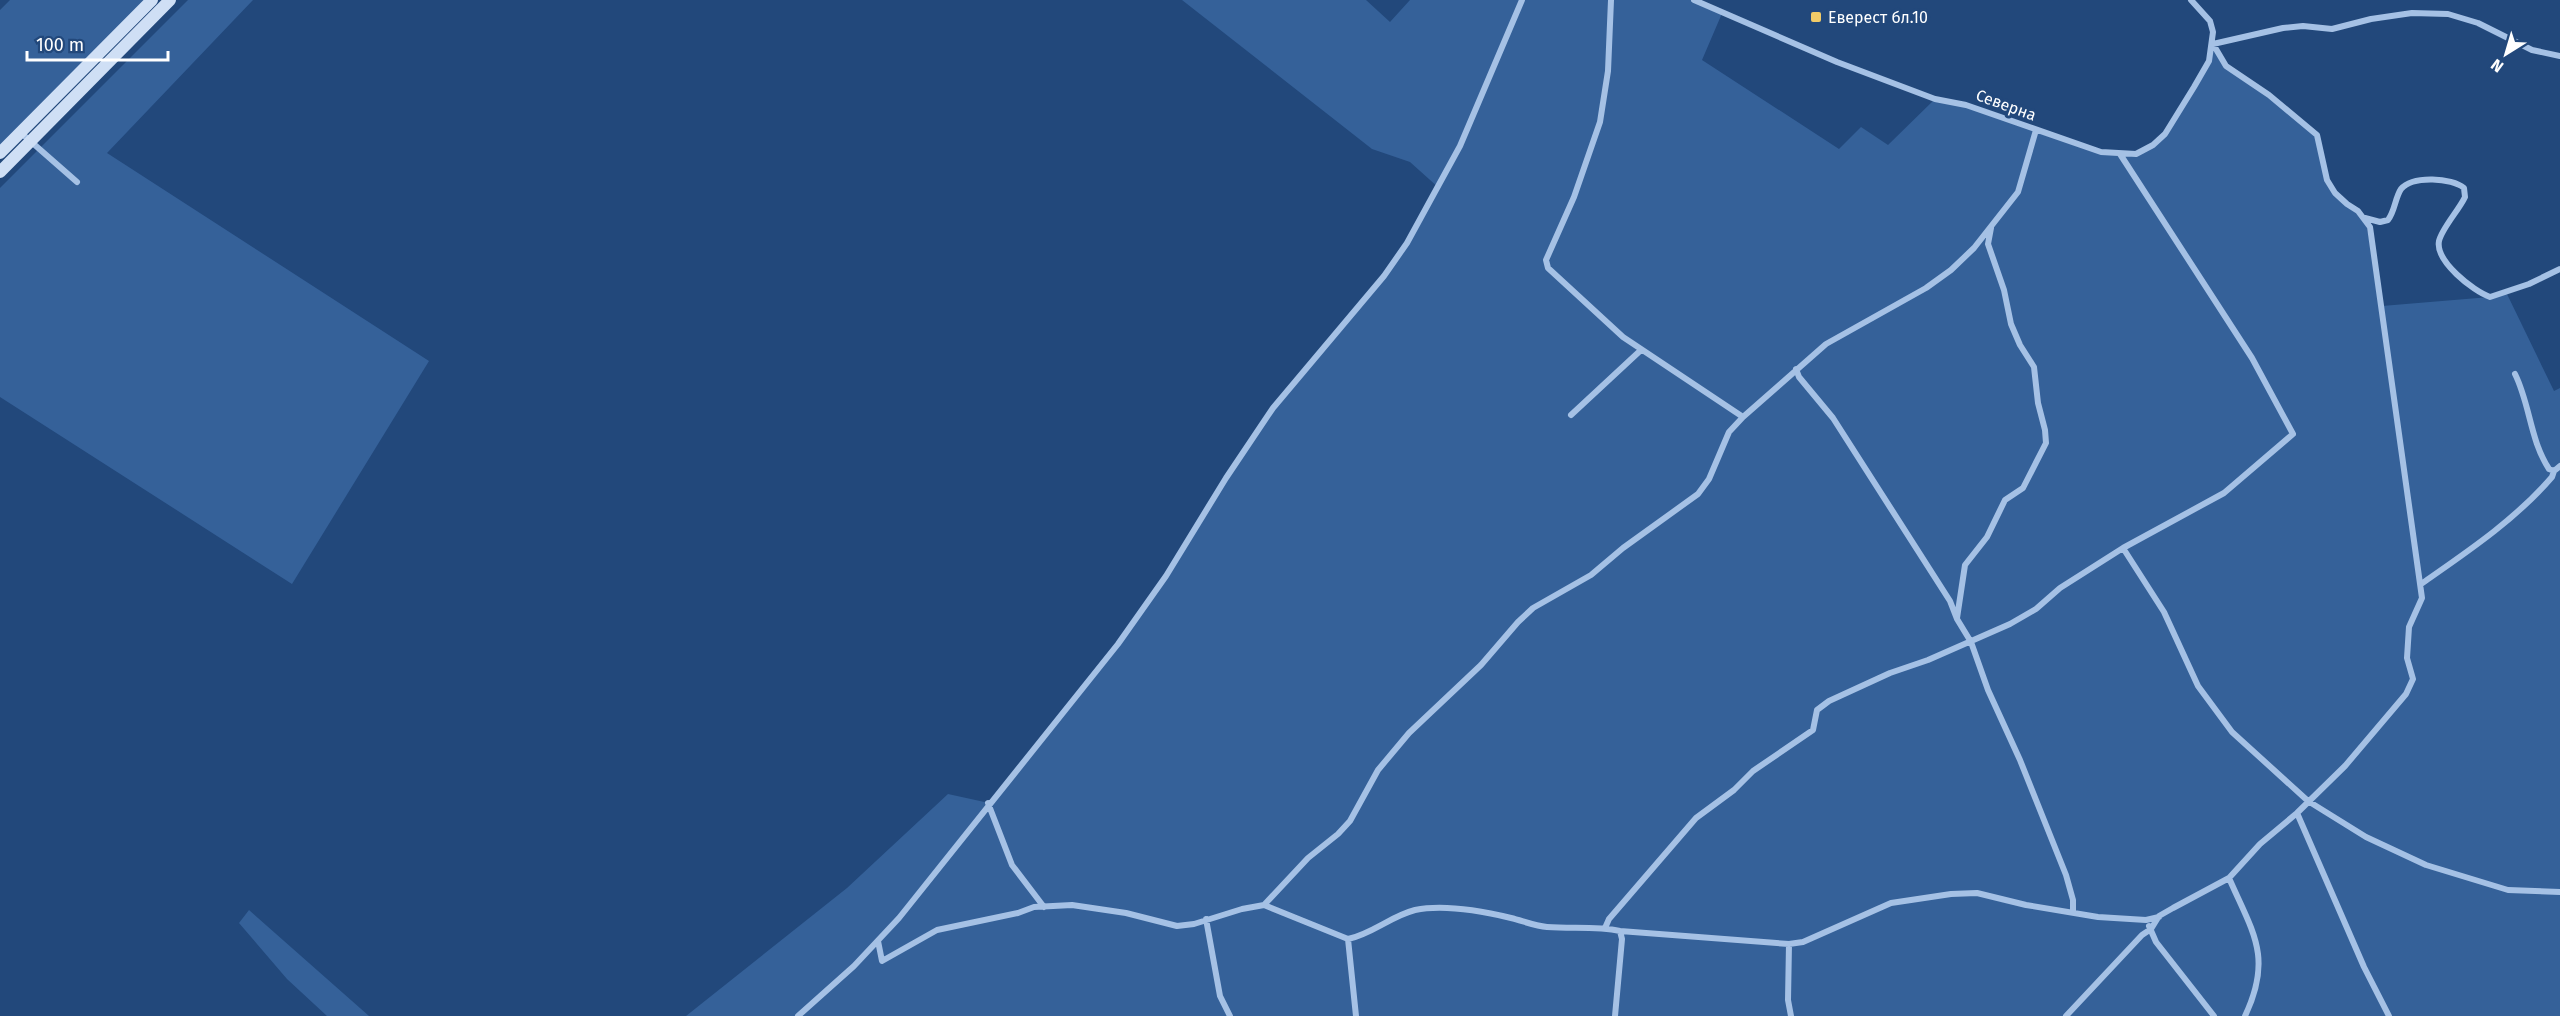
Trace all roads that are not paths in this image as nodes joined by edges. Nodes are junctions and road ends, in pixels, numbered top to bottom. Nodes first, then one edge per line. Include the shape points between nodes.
1 (152, 0) edge
2 (170, 0) edge
3 (1522, 0) edge
4 (1611, 0) edge
5 (1694, 0) edge
6 (2192, 0) edge
7 (2213, 44) junction
8 (2560, 56) edge
9 (2036, 130) junction
10 (20, 132) junction
11 (30, 141) junction
12 (0, 153) edge
13 (2120, 154) junction
14 (0, 172) edge
15 (77, 182) dead end
16 (2366, 218) junction
17 (1991, 228) junction
18 (2560, 268) edge
19 (1641, 350) junction
20 (1796, 369) junction
21 (2515, 374) dead end
22 (1571, 415) dead end
23 (1743, 417) junction
24 (2560, 466) edge
25 (2554, 471) junction
26 (2123, 548) junction
27 (2421, 584) junction
28 (1957, 619) junction
29 (1971, 642) junction
30 (2308, 801) junction
31 (988, 803) junction
32 (2297, 813) junction
33 (2229, 878) junction
34 (2560, 892) edge
35 (1032, 893) junction
36 (1264, 905) junction
37 (1034, 907) junction
38 (1044, 907) junction
39 (2073, 911) junction
40 (2159, 916) junction
41 (1206, 919) junction
42 (2146, 920) junction
43 (1605, 928) junction
44 (2151, 929) junction
45 (1620, 931) junction
46 (1348, 939) junction
47 (878, 941) junction
48 (1789, 944) junction
49 (798, 1016) edge
50 (1230, 1016) edge
51 (1356, 1016) edge
52 (1615, 1016) edge
53 (1791, 1016) edge
54 (2066, 1016) edge
55 (2214, 1016) edge
56 (2245, 1016) edge
57 (2389, 1016) edge

1 - 10 main road
2 - 11 main road
3 - 31 street via 1460,146 1407,243 1273,408 1143,611
4 - 19 street via 1608,71 1600,122 1574,197 1546,260 1548,268 1577,297
5 - 9 street, Северна via 1837,62 1935,99 1966,105
6 - 7 street via 2210,21
7 - 8 street via 2283,28 2332,29 2371,19 2448,14 2478,23 2532,50
7 - 13 street, Северна via 2209,61 2165,134 2136,154
7 - 16 street via 2226,66 2269,94 2317,135 2327,180 2341,198
9 - 13 street, Северна via 2101,152
9 - 17 street via 2018,192
10 - 11 street
10 - 12 main road
11 - 14 main road
11 - 15 street
13 - 26 street via 2252,358 2293,434 2223,494
16 - 18 street via 2388,220 2402,189 2409,183 2458,183 2464,188 2465,197 2439,239 2439,250 2466,282 2490,297
16 - 27 street via 2384,317
17 - 20 street via 1951,270 1826,344
17 - 28 street via 1988,244 2011,324 2034,367 2046,443 2023,488 2005,500 1987,537 1965,565
19 - 22 street
19 - 23 street
20 - 23 street
20 - 28 street via 1833,418
21 - 25 street via 2522,388 2530,429 2544,462
23 - 36 street via 1729,432 1709,479 1698,494 1590,575 1533,608 1518,622 1481,665 1409,733 1378,770 1350,821 1292,873
24 - 25 street
25 - 27 street via 2520,511
26 - 29 street via 2060,588 2036,609
26 - 30 street via 2164,612 2198,686 2232,732
27 - 30 street via 2422,598 2409,627 2407,658 2413,679 2406,694 2345,766
28 - 29 street
29 - 39 street via 2066,875
29 - 43 street via 1890,673 1816,710 1813,730 1753,771 1696,818
30 - 32 street
30 - 34 street via 2366,837 2426,865 2508,890
31 - 35 street via 1012,865
31 - 47 street
32 - 33 street via 2260,844
32 - 57 street
33 - 40 street
33 - 56 street via 2255,938 2260,963 2259,981
35 - 37 street
35 - 38 street
36 - 41 street
36 - 46 street
37 - 38 street
37 - 47 street via 937,930 882,961
38 - 41 street via 1090,906 1177,926
39 - 42 street
39 - 48 street via 1977,893 1951,894 1891,903 1803,942
40 - 42 street
40 - 44 street
41 - 50 street via 1220,996
42 - 44 street
43 - 45 street
43 - 46 street via 1546,927 1484,913 1431,908 1413,910
44 - 54 street
44 - 55 street via 2156,942
45 - 48 street
45 - 52 street
46 - 51 street
47 - 49 street
48 - 53 street

